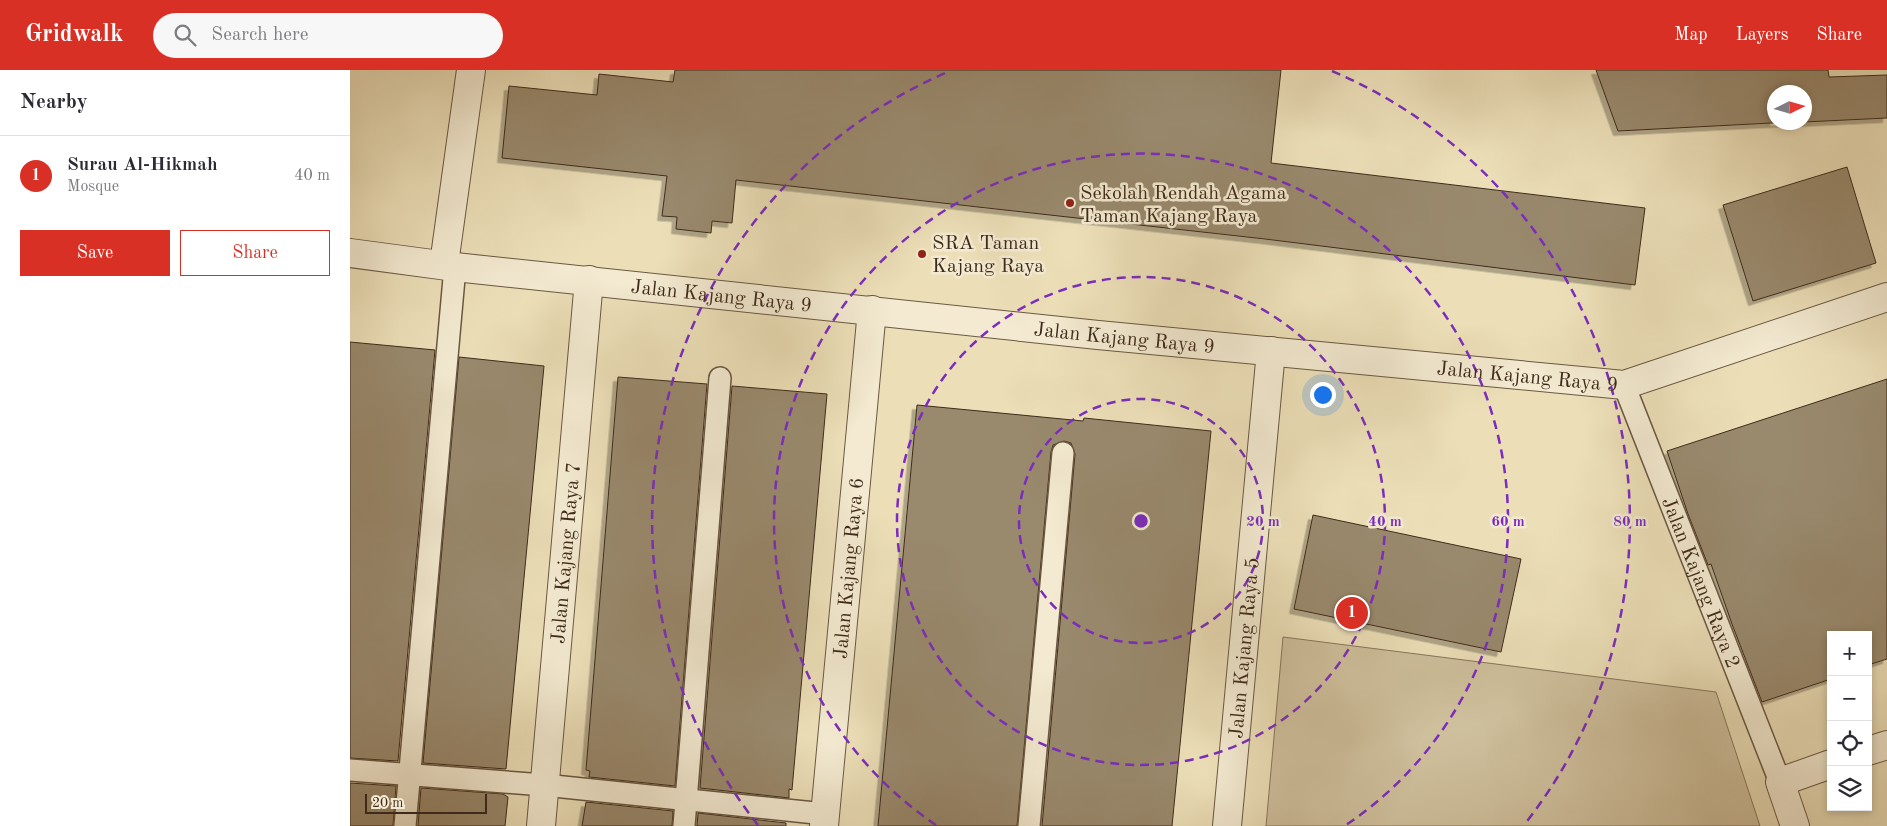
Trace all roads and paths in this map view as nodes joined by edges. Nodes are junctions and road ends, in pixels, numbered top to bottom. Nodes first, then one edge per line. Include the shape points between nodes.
1 (471, 70) edge
2 (350, 253) edge
3 (449, 265) junction
4 (589, 280) junction
5 (1887, 298) edge
6 (872, 310) junction
7 (1271, 351) junction
8 (720, 378) dead end
9 (1624, 385) junction
10 (1062, 453) dead end
11 (1887, 745) edge
12 (1872, 750) edge
13 (1827, 765) edge
14 (350, 770) edge
15 (410, 774) junction
16 (1780, 782) junction
17 (544, 785) junction
18 (687, 800) junction
19 (824, 820) edge
20 (405, 826) edge
21 (540, 826) edge
22 (684, 826) edge
23 (1029, 826) edge
24 (1227, 826) edge
25 (1795, 826) edge

1 - 3 street
2 - 3 street, Jalan Kajang Raya 9
3 - 4 street, Jalan Kajang Raya 9
3 - 15 lane
4 - 6 street, Jalan Kajang Raya 9
4 - 17 street, Jalan Kajang Raya 7
5 - 9 street, Jalan Kajang Raya 9
6 - 7 street, Jalan Kajang Raya 9
6 - 19 street, Jalan Kajang Raya 6
7 - 9 street, Jalan Kajang Raya 9
7 - 24 street, Jalan Kajang Raya 5
8 - 18 lane
9 - 16 lane, Jalan Kajang Raya 2
10 - 23 lane
11 - 12 street
13 - 16 street
14 - 15 lane
15 - 17 lane
15 - 20 lane
16 - 25 street, Jalan Kajang Raya 2
17 - 18 lane
17 - 21 street, Jalan Kajang Raya 7
18 - 19 lane
18 - 22 lane

